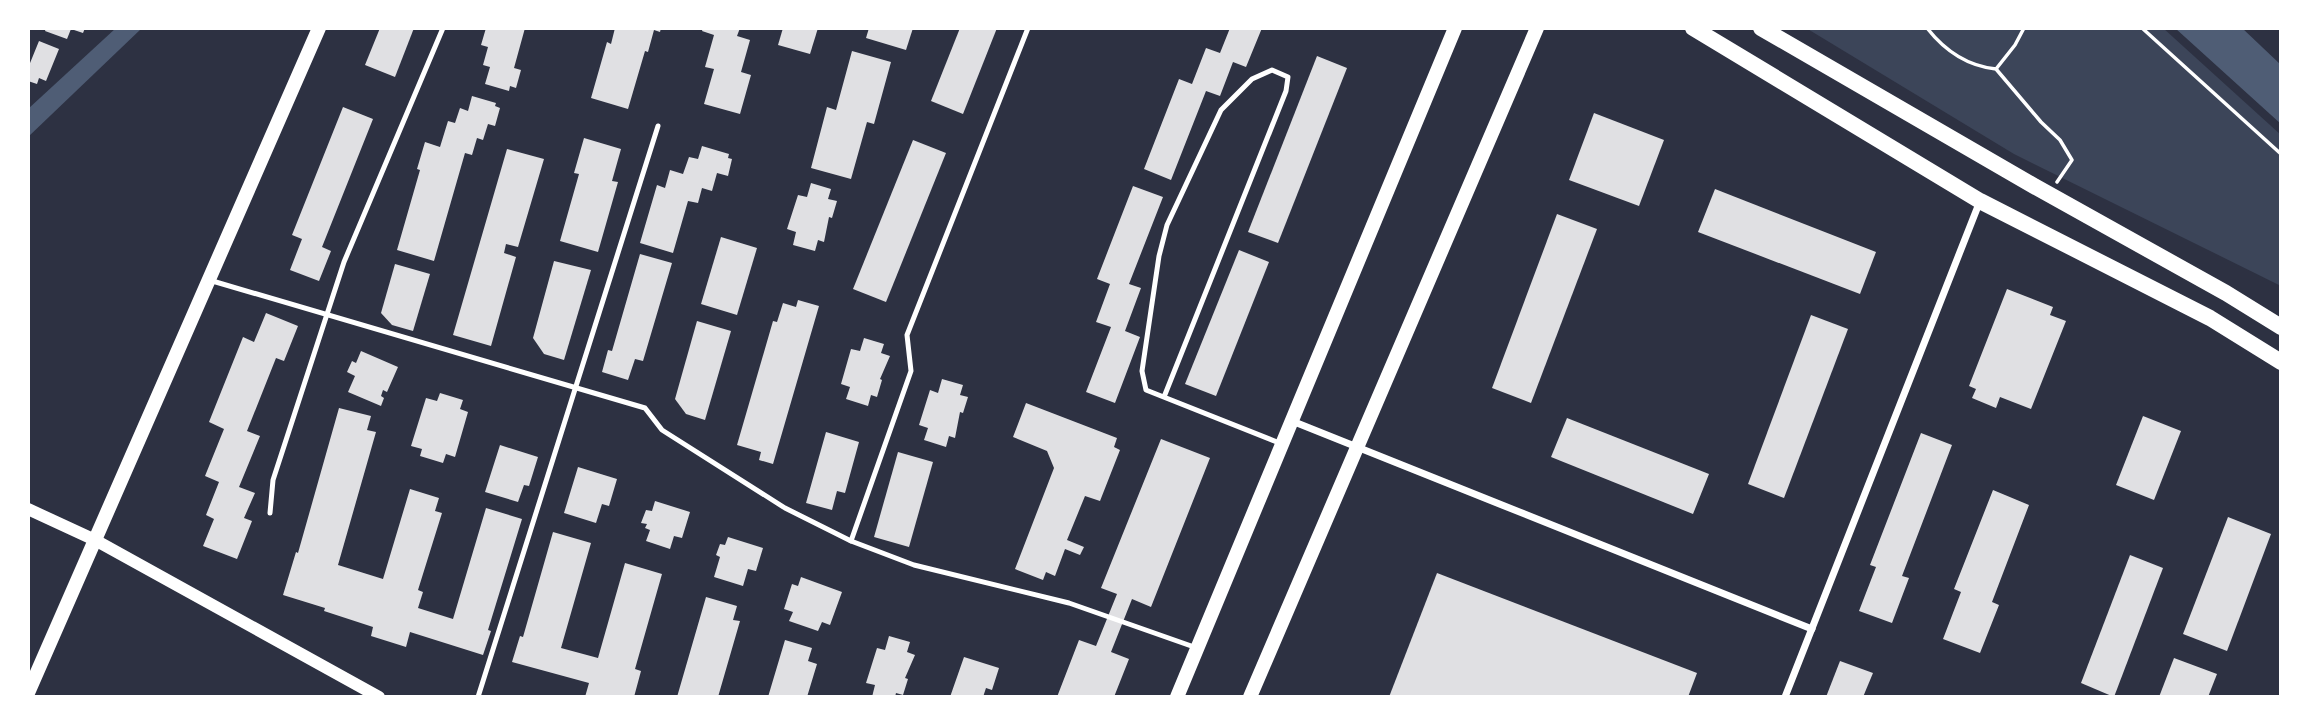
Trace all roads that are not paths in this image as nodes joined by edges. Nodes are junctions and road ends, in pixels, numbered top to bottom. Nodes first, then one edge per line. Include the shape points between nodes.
1 (319, 28) edge
2 (443, 28) edge
3 (1028, 28) edge
4 (1455, 28) edge
5 (1537, 28) edge
6 (1693, 28) edge
7 (1761, 28) edge
8 (658, 126) dead end
9 (1980, 201) junction
10 (209, 280) junction
11 (327, 315) junction
12 (2281, 327) edge
13 (2281, 362) edge
14 (575, 386) junction
15 (1164, 397) junction
16 (1291, 421) junction
17 (1282, 444) junction
18 (1357, 447) junction
19 (28, 509) edge
20 (270, 513) dead end
21 (95, 541) junction
22 (851, 541) junction
23 (1812, 629) junction
24 (1197, 648) junction
25 (28, 693) edge
26 (379, 697) edge
27 (478, 697) edge
28 (1177, 697) edge
29 (1250, 697) edge
30 (1785, 697) edge

1 - 10 main road
2 - 11 lane via 344,262
3 - 22 lane via 907,335 911,371
4 - 16 main road
5 - 18 main road
6 - 9 main road
7 - 12 main road
8 - 14 lane
9 - 13 main road via 2210,317
9 - 23 street
10 - 11 lane
10 - 21 main road
11 - 14 lane
11 - 20 lane via 274,480
14 - 22 lane via 645,408 663,430 785,508
14 - 27 lane
15 - 15 lane via 1146,390 1142,372 1167,225 1221,110 1252,79 1272,70 1288,76 1286,91
15 - 17 lane
16 - 17 main road
16 - 18 street
17 - 24 main road
18 - 23 street
18 - 29 main road
19 - 21 street
21 - 25 main road
21 - 26 street
22 - 24 lane via 914,565 1069,603
23 - 30 street
24 - 28 main road

